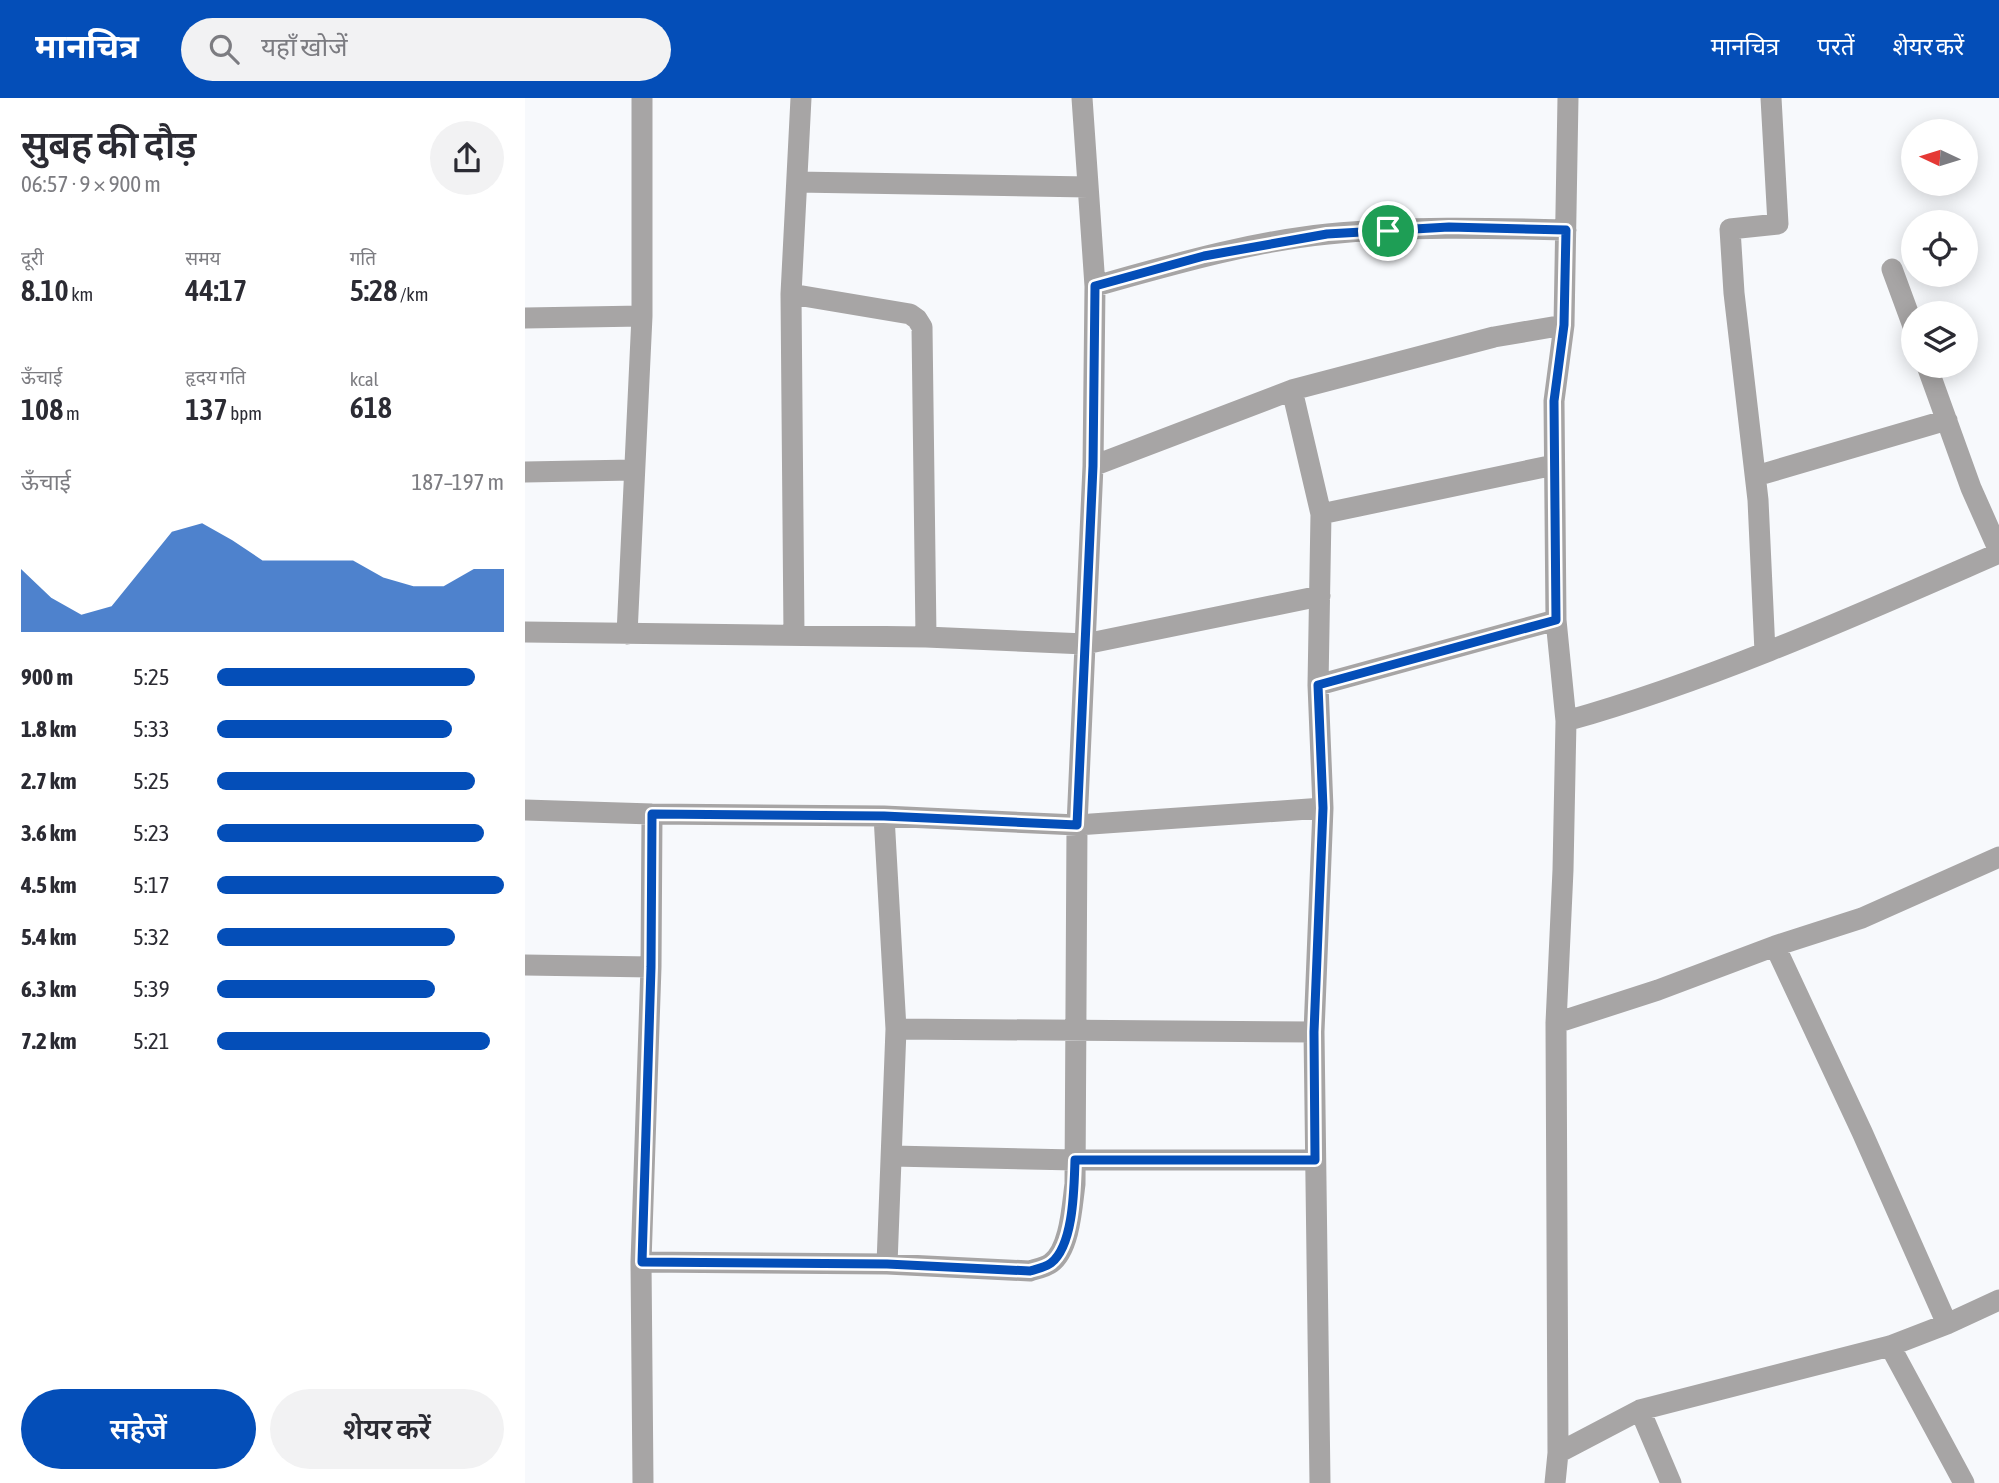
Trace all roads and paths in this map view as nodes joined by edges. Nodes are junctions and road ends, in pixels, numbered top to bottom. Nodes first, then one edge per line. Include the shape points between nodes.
1 (642, 98) edge
2 (801, 98) edge
3 (1082, 98) edge
4 (1568, 98) edge
5 (1771, 98) edge
6 (797, 182) junction
7 (1088, 187) junction
8 (1566, 230) junction
9 (1892, 269) dead end
10 (1095, 286) junction
11 (791, 294) junction
12 (1904, 301) edge
13 (642, 316) junction
14 (525, 318) edge
15 (1564, 325) junction
16 (1931, 378) edge
17 (1291, 390) junction
18 (1947, 420) junction
19 (1554, 465) junction
20 (1093, 466) junction
21 (633, 470) junction
22 (525, 472) edge
23 (1756, 476) junction
24 (1321, 514) junction
25 (1999, 552) edge
26 (1320, 596) junction
27 (1556, 620) junction
28 (525, 632) edge
29 (627, 634) junction
30 (794, 635) junction
31 (926, 637) junction
32 (1085, 644) junction
33 (1765, 653) junction
34 (1318, 685) junction
35 (1566, 721) junction
36 (1323, 808) junction
37 (525, 810) edge
38 (652, 814) junction
39 (884, 816) junction
40 (1077, 825) junction
41 (1999, 857) edge
42 (1775, 946) junction
43 (525, 965) edge
44 (651, 967) junction
45 (1556, 1023) junction
46 (896, 1030) junction
47 (1074, 1031) junction
48 (1314, 1032) junction
49 (892, 1156) junction
50 (1075, 1160) junction
51 (1315, 1160) junction
52 (642, 1262) junction
53 (887, 1264) junction
54 (1999, 1300) edge
55 (1947, 1324) junction
56 (1890, 1346) junction
57 (1640, 1410) junction
58 (1558, 1453) junction
59 (643, 1483) edge
60 (1320, 1483) edge
61 (1555, 1483) edge
62 (1671, 1483) edge
63 (1964, 1483) edge

1 - 13 street
2 - 6 street
3 - 7 street
4 - 8 street
5 - 23 street via 1778,224 1730,229
6 - 7 street
6 - 11 street
7 - 10 street
8 - 10 street via 1449,227 1327,234 1204,256
8 - 15 street
9 - 12 street
10 - 20 street
11 - 30 street
11 - 31 street via 910,314 922,327
13 - 14 street
13 - 21 street
15 - 17 street via 1494,337
15 - 19 street via 1554,401
16 - 18 street
17 - 20 street
17 - 24 street
18 - 23 street
18 - 25 street
19 - 24 street
19 - 27 street
20 - 32 street
21 - 22 street
21 - 29 street
23 - 33 street
24 - 26 street
25 - 33 street
26 - 32 street
26 - 34 street
27 - 34 street
27 - 35 street
28 - 29 street
29 - 30 street
30 - 31 street
31 - 32 street
32 - 40 street
33 - 35 street via 1632,703
34 - 36 street
35 - 45 street
36 - 40 street
36 - 48 street
37 - 38 street
38 - 39 street
38 - 44 street
39 - 40 street
39 - 46 street
40 - 47 street
41 - 42 street via 1862,918
42 - 45 street
42 - 55 street
43 - 44 street
44 - 52 street
45 - 58 street
46 - 47 street
46 - 49 street
47 - 48 street
47 - 50 street
48 - 51 street
49 - 50 street
49 - 53 street
50 - 51 street
50 - 53 street via 1071,1219 1062,1250 1051,1264 1030,1271
51 - 60 street
52 - 53 street
52 - 59 street
54 - 55 street
55 - 56 street
56 - 57 street
56 - 63 street
57 - 58 street
57 - 62 street
58 - 61 street

